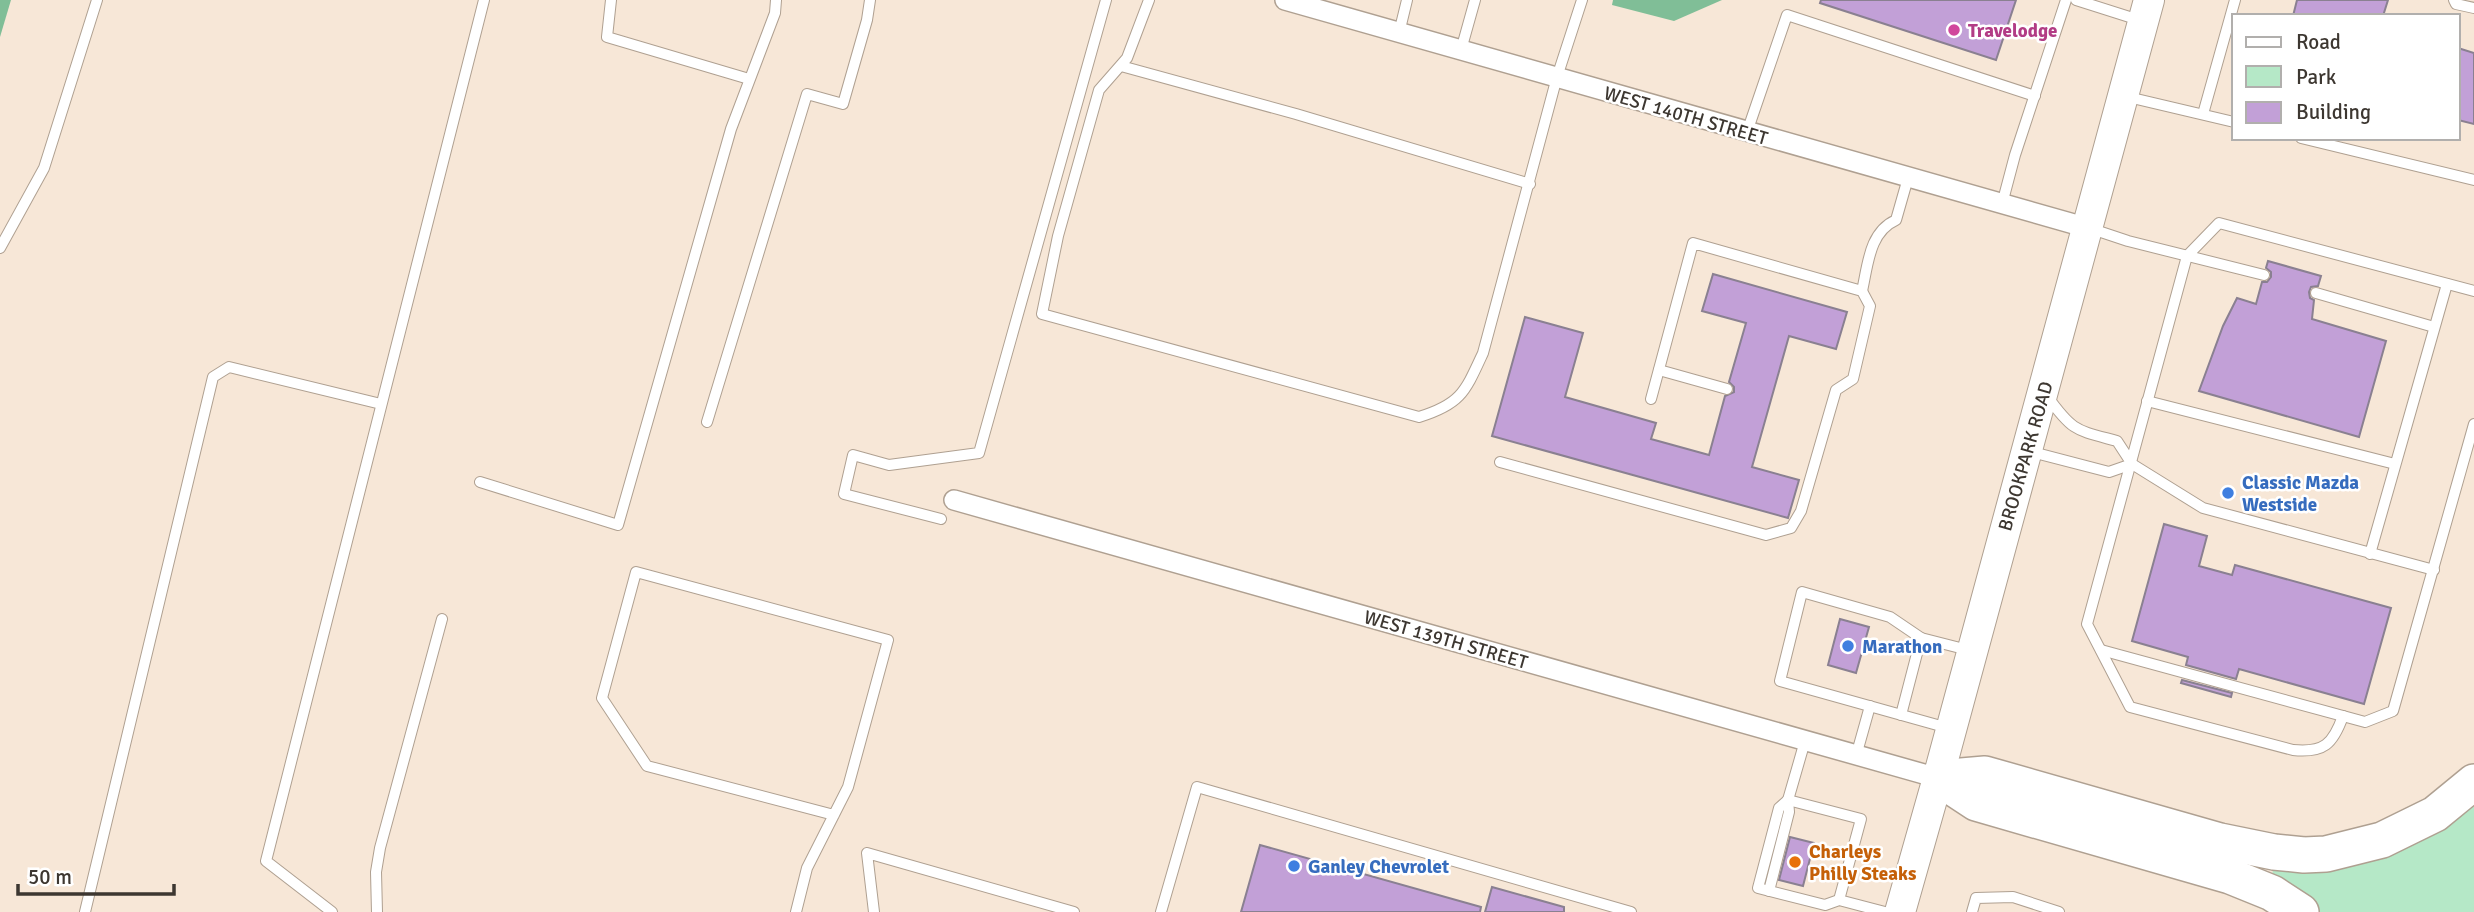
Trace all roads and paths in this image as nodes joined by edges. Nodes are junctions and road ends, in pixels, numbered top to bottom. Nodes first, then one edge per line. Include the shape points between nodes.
1 (97, 0) edge
2 (484, 0) edge
3 (611, 0) edge
4 (776, 0) edge
5 (870, 0) edge
6 (1106, 0) edge
7 (1149, 0) edge
8 (1285, 0) edge
9 (1407, 0) edge
10 (1475, 0) edge
11 (1581, 0) edge
12 (2066, 0) edge
13 (2076, 0) edge
14 (2235, 0) edge
15 (2454, 0) edge
16 (2474, 8) edge
17 (2146, 10) edge
18 (1399, 33) junction
19 (1461, 50) junction
20 (1121, 66) junction
21 (1557, 77) junction
22 (749, 79) junction
23 (2035, 96) junction
24 (2124, 96) junction
25 (2203, 114) junction
26 (2232, 121) edge
27 (1747, 133) junction
28 (2309, 140) edge
29 (1908, 178) junction
30 (2474, 180) edge
31 (1530, 184) junction
32 (2002, 204) junction
33 (2088, 228) junction
34 (0, 248) edge
35 (2187, 256) junction
36 (2264, 275) dead end
37 (2447, 284) junction
38 (1862, 291) junction
39 (2474, 291) edge
40 (2316, 293) dead end
41 (2434, 327) junction
42 (1659, 370) junction
43 (1727, 389) dead end
44 (2043, 390) junction
45 (1651, 399) dead end
46 (2147, 401) junction
47 (381, 404) junction
48 (707, 422) dead end
49 (2474, 424) edge
50 (2026, 451) junction
51 (1500, 462) dead end
52 (2132, 464) junction
53 (2396, 464) junction
54 (480, 482) dead end
55 (954, 500) dead end
56 (942, 519) dead end
57 (2370, 554) junction
58 (2434, 569) junction
59 (442, 619) dead end
60 (1921, 638) junction
61 (2101, 650) junction
62 (1972, 651) junction
63 (1870, 706) junction
64 (1901, 715) junction
65 (2343, 716) junction
66 (1951, 729) junction
67 (1805, 741) junction
68 (1856, 756) junction
69 (1938, 778) junction
70 (2474, 782) edge
71 (1788, 800) junction
72 (834, 815) junction
73 (1839, 900) junction
74 (85, 912) edge
75 (331, 912) edge
76 (377, 912) edge
77 (796, 912) edge
78 (874, 912) edge
79 (1074, 912) edge
80 (1161, 912) edge
81 (1630, 912) edge
82 (1885, 912) edge
83 (1900, 912) edge
84 (1972, 912) edge
85 (2059, 912) edge
86 (2301, 912) edge

1 - 34 lane via 44,168
2 - 47 lane
3 - 22 lane via 607,37
4 - 22 lane
5 - 48 lane via 843,104 807,94
6 - 56 lane via 979,453 889,466 853,455 844,494
7 - 20 lane
8 - 18 street, WEST 140TH STREET
9 - 18 lane
10 - 19 lane
11 - 21 lane
12 - 23 lane
13 - 17 lane
14 - 25 lane
15 - 16 lane
17 - 24 main road, BROOKPARK ROAD
18 - 19 street, WEST 140TH STREET
19 - 21 street, WEST 140TH STREET
20 - 31 lane
20 - 31 lane via 1099,90 1058,236 1042,314 1419,417 1444,409 1467,387 1483,353
21 - 27 street, WEST 140TH STREET
21 - 31 lane
22 - 54 lane via 618,525
23 - 27 lane via 1787,15
23 - 32 lane
24 - 25 lane
24 - 33 main road, BROOKPARK ROAD
25 - 26 lane
27 - 29 street, WEST 140TH STREET
28 - 30 lane
29 - 32 street, WEST 140TH STREET
29 - 38 lane via 1896,220 1876,236
32 - 33 street, WEST 140TH STREET
33 - 35 lane
33 - 44 main road, BROOKPARK ROAD
35 - 36 lane
35 - 37 lane via 2219,223
35 - 46 lane
37 - 39 lane
37 - 41 lane
38 - 42 lane via 1693,243
38 - 51 lane via 1870,306 1853,379 1836,390 1801,511 1791,528 1766,535
40 - 41 lane
41 - 53 lane
42 - 43 lane
42 - 45 lane
44 - 50 main road, BROOKPARK ROAD
44 - 52 lane via 2076,430 2117,442
46 - 52 lane
46 - 53 lane
47 - 74 lane via 229,367 213,377
47 - 75 lane via 265,861
49 - 58 lane
50 - 52 lane via 2109,472
50 - 62 main road, BROOKPARK ROAD
52 - 57 lane via 2203,508
52 - 61 lane via 2087,624
53 - 57 lane
55 - 67 street, WEST 139TH STREET
57 - 58 lane
58 - 65 lane via 2393,711 2365,722
59 - 76 lane via 380,848
60 - 62 lane
60 - 63 lane via 1890,617 1802,592 1780,681
60 - 64 lane
61 - 65 lane
61 - 65 lane via 2130,707 2312,752 2337,734
62 - 66 main road, BROOKPARK ROAD
63 - 64 lane
63 - 68 lane
64 - 66 lane
66 - 69 main road, BROOKPARK ROAD
67 - 68 street, WEST 139TH STREET
67 - 71 lane
68 - 69 street, WEST 139TH STREET
69 - 70 highway via 1985,774 2220,841 2304,855 2382,841 2435,814
69 - 83 main road, BROOKPARK ROAD
69 - 86 highway via 1976,803 2204,867 2272,893
71 - 73 lane via 1861,820
71 - 73 lane via 1779,808 1758,888 1825,905
72 - 72 lane via 848,787 888,640 636,572 602,698 647,766
72 - 77 lane via 807,868
73 - 82 lane
78 - 79 lane via 867,853
80 - 81 lane via 1197,787
84 - 85 lane via 1976,898 2013,897

